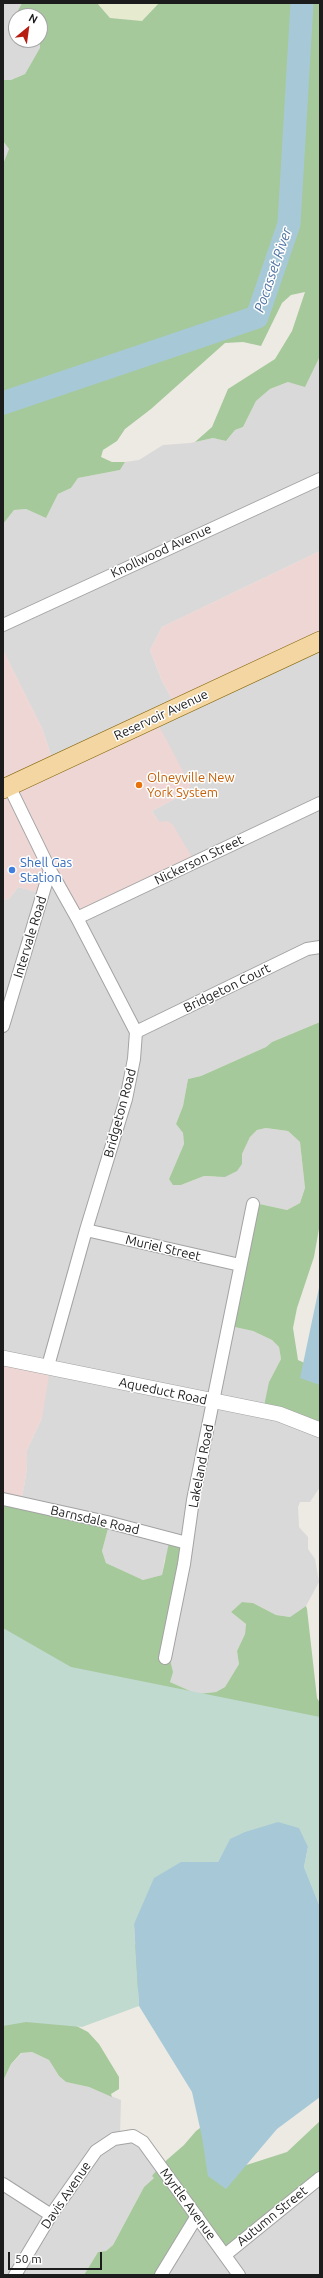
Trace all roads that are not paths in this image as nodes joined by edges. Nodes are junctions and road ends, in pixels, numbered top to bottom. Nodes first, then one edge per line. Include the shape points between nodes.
1 (320, 479) edge
2 (3, 625) edge
3 (320, 641) edge
4 (6, 787) edge
5 (320, 803) edge
6 (50, 870) junction
7 (78, 918) junction
8 (320, 947) edge
9 (3, 1026) edge
10 (136, 1032) junction
11 (253, 1204) dead end
12 (86, 1230) junction
13 (240, 1265) junction
14 (3, 1358) edge
15 (48, 1366) junction
16 (213, 1401) junction
17 (320, 1430) edge
18 (3, 1499) edge
19 (187, 1543) junction
20 (165, 1658) dead end
21 (133, 2136) joint
22 (320, 2178) edge
23 (3, 2184) edge
24 (51, 2215) junction
25 (197, 2216) junction
26 (225, 2255) junction
27 (15, 2275) edge
28 (161, 2275) edge
29 (239, 2275) edge

1 - 2 street, Knollwood Avenue
3 - 4 main road, Reservoir Avenue
4 - 6 street
5 - 7 street, Nickerson Street
6 - 7 street
6 - 9 street, Intervale Road
7 - 10 street
8 - 10 street, Bridgeton Court via 307,950
10 - 12 street, Bridgeton Road via 134,1059 126,1099
11 - 13 street, Lakeland Road
12 - 13 street, Muriel Street
12 - 15 street, Bridgeton Road
13 - 16 street, Lakeland Road
14 - 15 street, Aqueduct Road
15 - 16 street, Aqueduct Road
16 - 17 street, Aqueduct Road via 279,1414
16 - 19 street, Lakeland Road
18 - 19 street, Barnsdale Road
19 - 20 street, Lakeland Road
21 - 24 street, Davis Avenue via 114,2139 96,2151
21 - 25 street, Myrtle Avenue via 143,2142
22 - 26 street, Autumn Street
23 - 24 street
24 - 27 street, Davis Avenue
25 - 26 street, Myrtle Avenue
25 - 28 street
26 - 29 street, Myrtle Avenue

